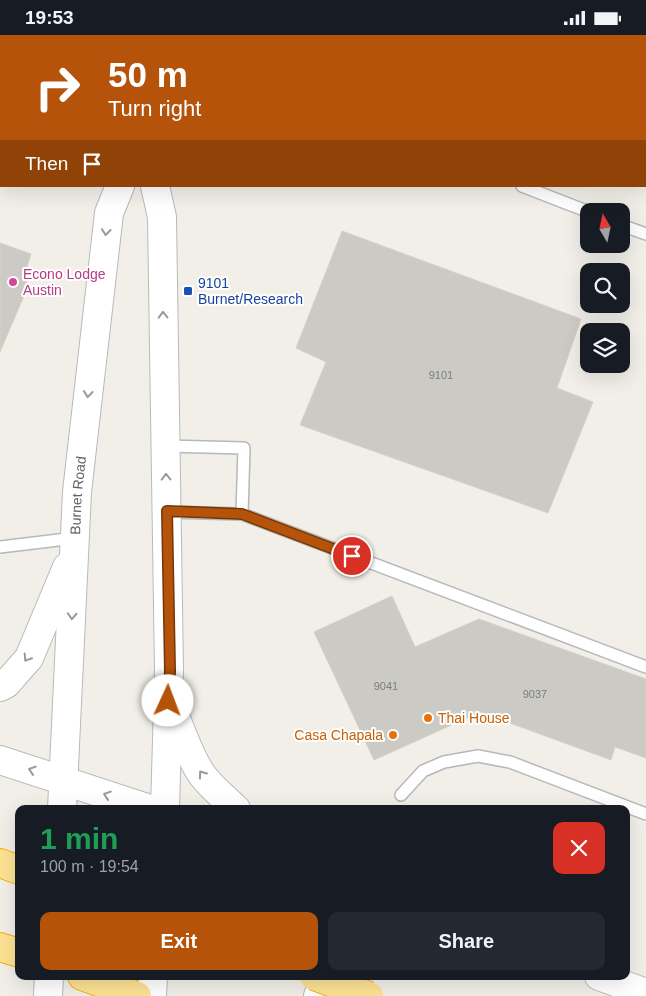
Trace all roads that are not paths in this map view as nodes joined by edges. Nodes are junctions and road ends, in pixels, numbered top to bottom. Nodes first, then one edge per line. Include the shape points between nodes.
1 (120, 187) edge
2 (155, 187) edge
3 (525, 187) edge
4 (580, 209) edge
5 (630, 228) edge
6 (646, 234) edge
7 (166, 446) junction
8 (167, 511) junction
9 (242, 514) junction
10 (75, 544) junction
11 (0, 547) edge
12 (646, 667) edge
13 (0, 687) edge
14 (168, 701) junction
15 (0, 760) edge
16 (64, 781) junction
17 (401, 795) dead end
18 (62, 805) edge
19 (138, 805) edge
20 (165, 805) edge
21 (232, 805) edge
22 (622, 805) edge
23 (630, 808) edge
24 (646, 814) edge
25 (0, 863) edge
26 (15, 869) edge
27 (0, 947) edge
28 (15, 952) edge
29 (49, 980) edge
30 (93, 980) edge
31 (153, 980) edge
32 (323, 980) edge
33 (325, 980) edge
34 (610, 980) edge
35 (646, 993) edge
36 (48, 996) edge
37 (137, 996) edge
38 (152, 996) edge
39 (318, 996) edge
40 (369, 996) edge

1 -> 10 main road, Burnet Road via 109,213 77,492
7 -> 2 main road via 162,217
3 - 4 lane
5 - 6 lane
8 -> 7 main road
7 - 9 lane via 244,448
8 - 9 lane
8 - 14 main road
9 - 12 lane
10 - 11 lane
10 -> 13 main road via 29,658
10 -> 16 main road, Burnet Road
14 - 20 main road
21 -> 14 main road via 196,766
16 -> 15 main road
16 - 18 main road, Burnet Road
19 -> 16 main road
17 - 22 lane via 423,771 444,762 478,756 510,762
23 - 24 lane
25 - 26 highway
27 - 28 highway
29 - 36 main road
30 - 37 highway
31 - 38 main road
32 - 39 main road
33 - 40 highway, bridge
34 - 35 main road

